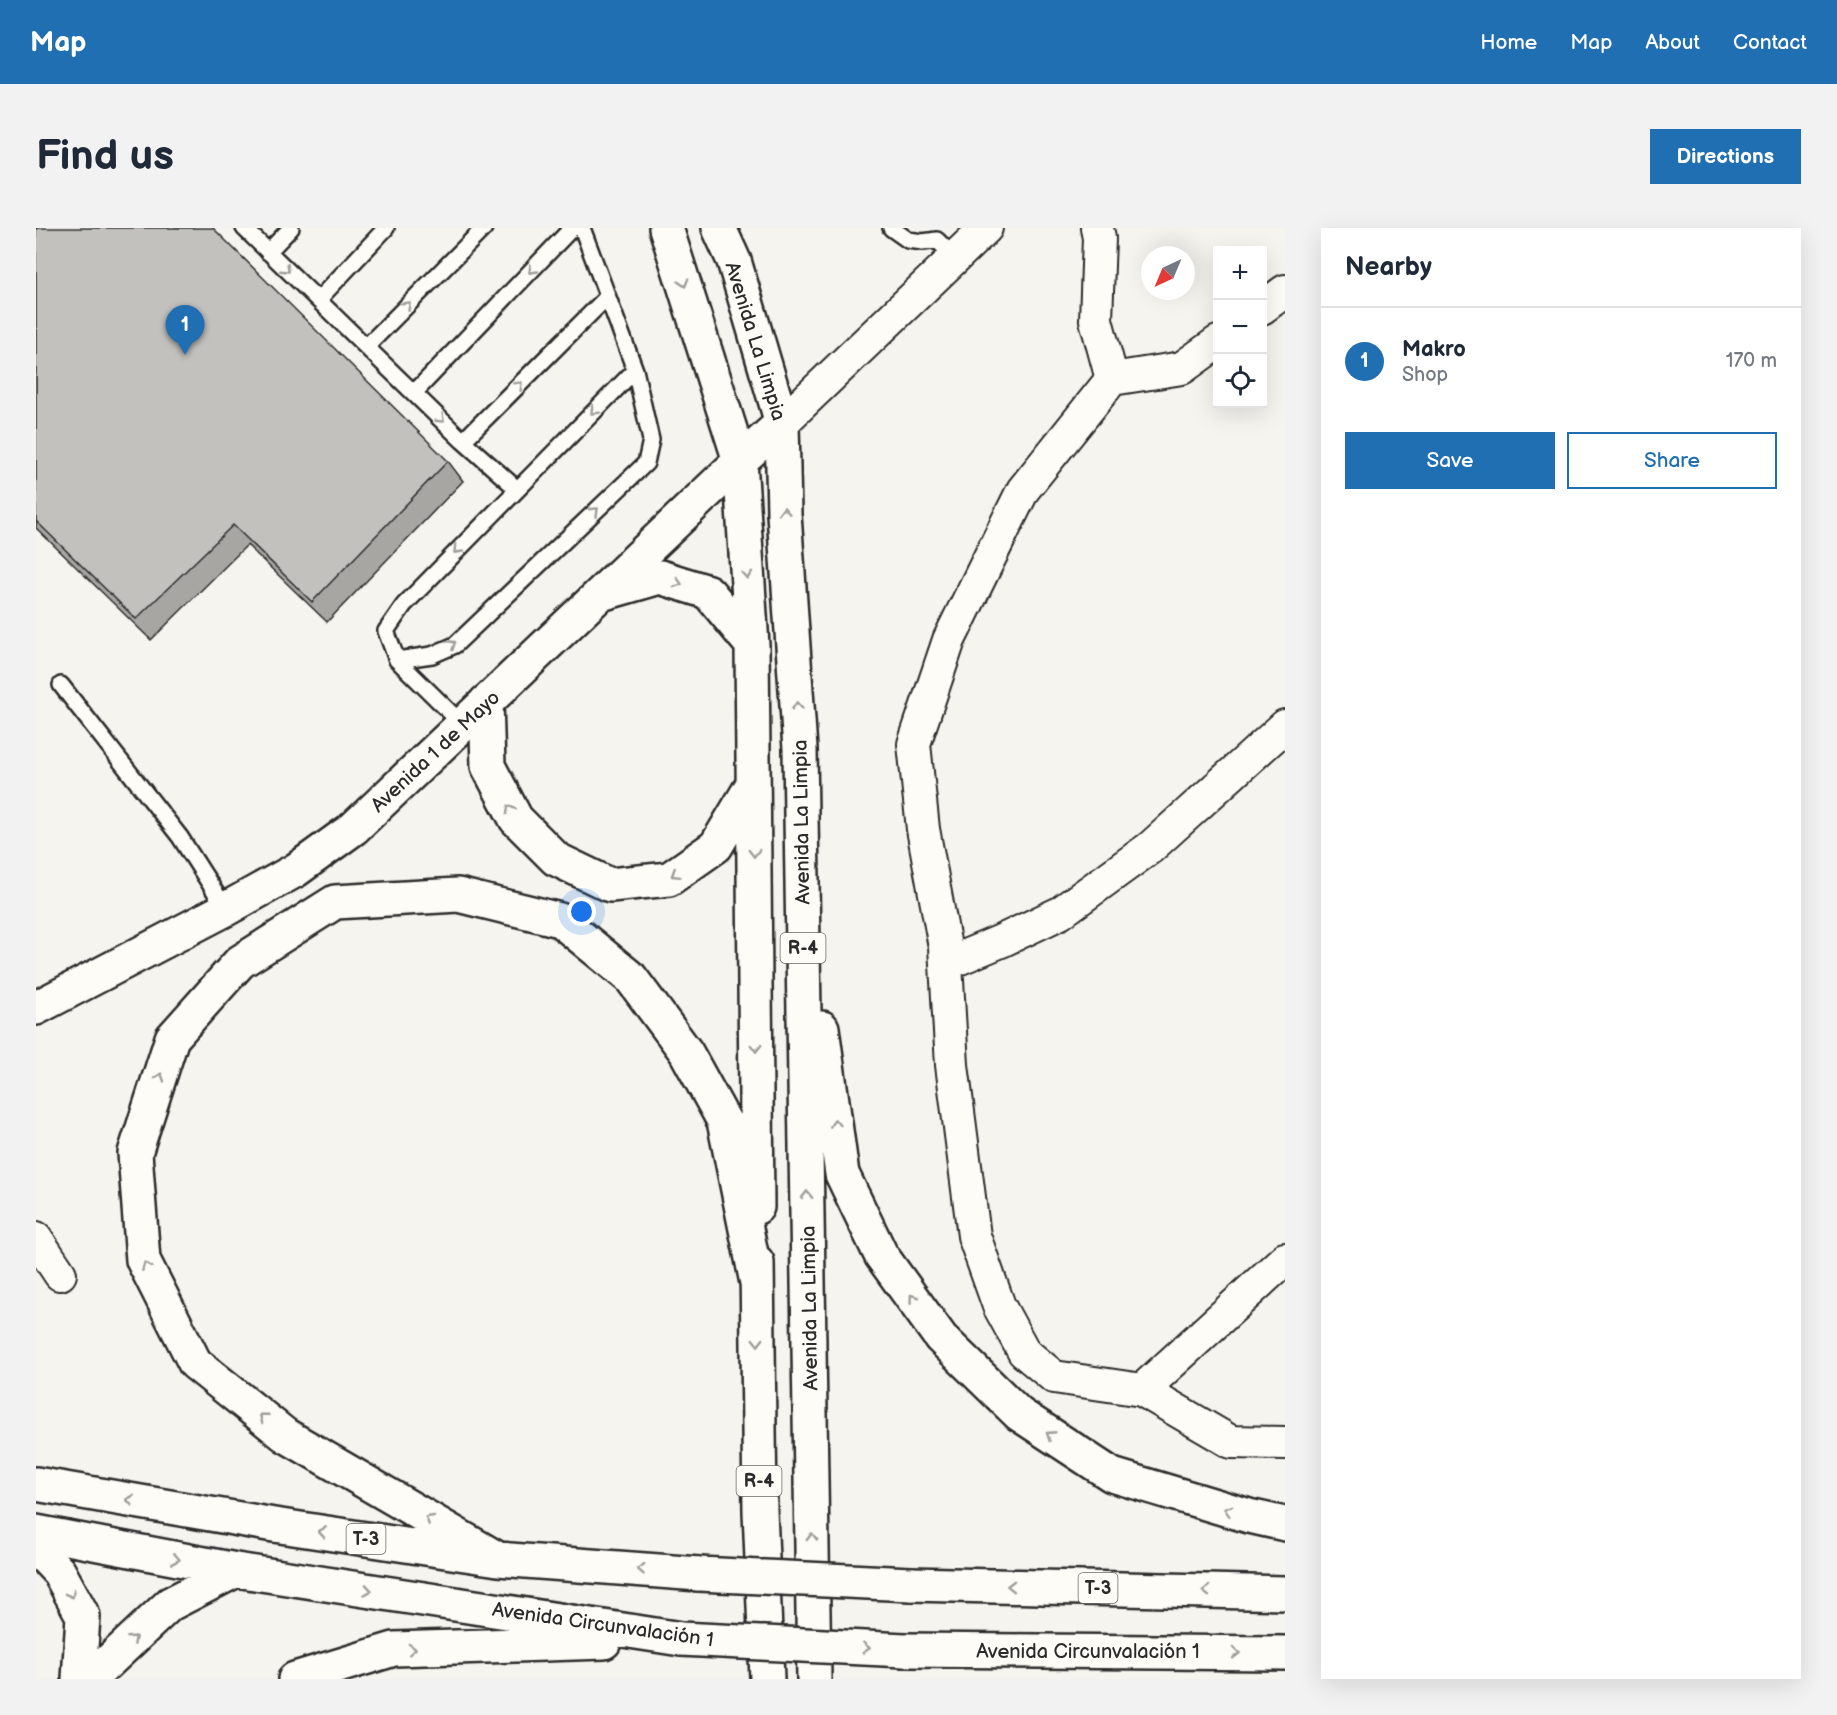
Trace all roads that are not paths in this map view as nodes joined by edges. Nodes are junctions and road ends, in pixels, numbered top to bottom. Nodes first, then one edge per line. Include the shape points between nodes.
1 (244, 228) edge
2 (291, 228) edge
3 (386, 228) edge
4 (484, 228) edge
5 (572, 228) edge
6 (582, 228) edge
7 (666, 228) edge
8 (719, 228) edge
9 (891, 228) edge
10 (986, 228) edge
11 (1097, 228) edge
12 (268, 252) junction
13 (955, 258) junction
14 (1285, 291) edge
15 (607, 297) junction
16 (318, 300) junction
17 (1267, 305) edge
18 (1213, 346) edge
19 (366, 347) junction
20 (635, 370) junction
21 (1112, 379) junction
22 (414, 393) junction
23 (782, 423) junction
24 (463, 441) junction
25 (740, 461) junction
26 (517, 489) junction
27 (601, 594) junction
28 (752, 645) junction
29 (397, 660) junction
30 (61, 685) dead end
31 (486, 702) junction
32 (463, 724) junction
33 (1285, 726) edge
34 (753, 784) junction
35 (803, 888) junction
36 (226, 909) junction
37 (946, 964) junction
38 (36, 1008) edge
39 (36, 1239) edge
40 (1285, 1259) edge
41 (60, 1274) dead end
42 (758, 1283) junction
43 (1142, 1390) junction
44 (1285, 1443) edge
45 (36, 1484) edge
46 (1285, 1524) edge
47 (36, 1532) edge
48 (36, 1548) edge
49 (498, 1559) junction
50 (236, 1570) junction
51 (1285, 1593) edge
52 (681, 1639) junction
53 (1285, 1653) edge
54 (79, 1679) edge
55 (90, 1679) edge
56 (295, 1679) edge
57 (767, 1679) edge
58 (814, 1679) edge

1 - 12 lane
2 - 12 lane
3 - 16 lane
19 -> 4 lane
5 -> 22 lane
6 - 15 lane
7 -> 25 main road, R-4
8 - 23 main road, Avenida La Limpia / R-4 via 734,261
9 - 13 lane via 908,240 937,240
10 - 13 street
11 - 21 street via 1096,320
12 -> 16 lane
13 - 23 street
14 - 17 street
15 - 20 lane
24 -> 15 lane
16 - 19 lane
18 - 21 street via 1182,368
19 - 22 lane
20 -> 26 lane
29 -> 20 lane via 432,655 455,645 646,463 651,440
21 - 37 street via 1023,490 949,640 914,744 923,829
22 -> 24 lane
23 - 25 main road, Avenida 1 de Mayo
35 -> 23 main road, Avenida La Limpia / R-4 via 800,749 784,514
24 - 26 lane
25 - 27 main road, Avenida 1 de Mayo
25 -> 28 main road, R-4
26 -> 29 lane via 404,605 386,632
27 -> 28 main road via 660,577 708,592
27 - 31 main road, Avenida 1 de Mayo
28 - 34 main road, R-4
29 - 32 lane
30 - 36 lane via 180,837
31 - 32 main road, Avenida 1 de Mayo
34 -> 31 main road via 716,846 669,879 610,885 556,859 516,819 488,766
32 - 36 main road, Avenida 1 de Mayo via 354,828 296,870
33 - 37 street via 1151,847 1060,913
34 -> 42 main road, R-4
46 -> 35 main road via 1112,1475 1019,1414 941,1338 881,1255 843,1174
58 -> 35 main road, Avenida La Limpia / R-4
36 - 38 main road, Avenida 1 de Mayo
37 - 43 street via 952,1065 974,1236 999,1306 1024,1352 1054,1377
39 - 41 street
40 - 43 street
49 -> 42 main road via 285,1434 195,1363 142,1260 135,1154 172,1038 240,962 335,902 458,895 560,920 631,978 686,1052 724,1121
42 -> 57 main road, R-4 via 760,1511
43 - 44 street via 1231,1442
49 -> 45 main road, T-3
47 -> 50 main road, Avenida Circunvalación 1
48 -> 54 main road via 59,1572 83,1616
51 -> 49 main road, T-3, bridge via 910,1584
50 -> 52 main road, Avenida Circunvalación 1
55 -> 50 main road via 170,1604
52 -> 53 main road, Avenida Circunvalación 1, bridge via 905,1650
56 -> 52 main road via 394,1649

